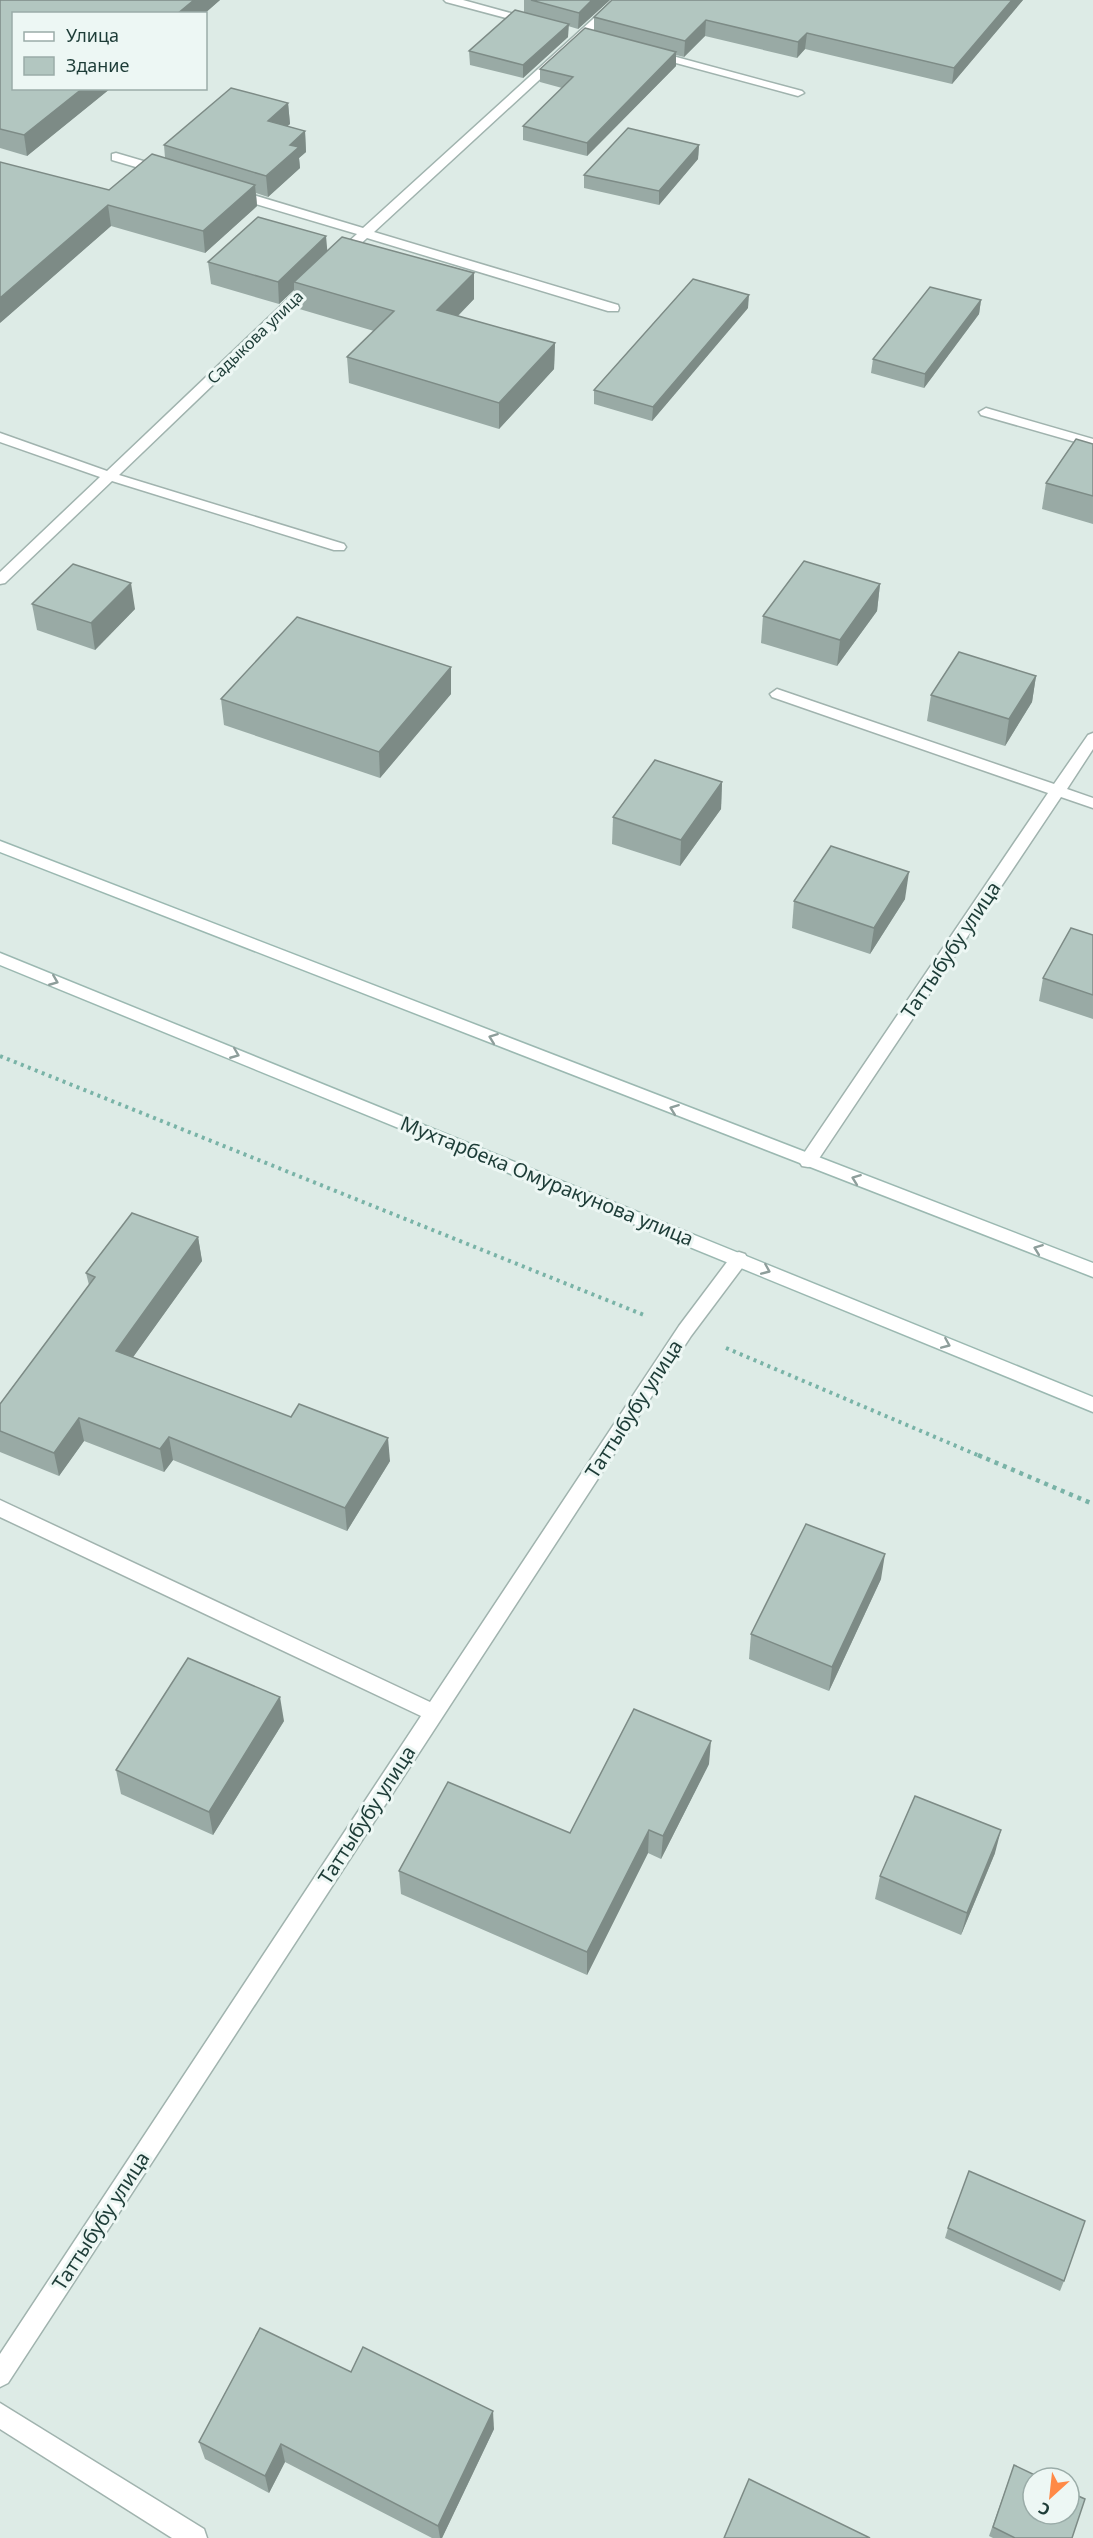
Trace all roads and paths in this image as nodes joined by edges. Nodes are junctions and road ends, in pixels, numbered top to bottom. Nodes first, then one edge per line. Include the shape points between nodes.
1 (450, 0) edge
2 (620, 0) edge
3 (548, 26) edge
4 (638, 50) edge
5 (798, 93) dead end
6 (117, 157) dead end
7 (173, 174) edge
8 (218, 188) edge
9 (364, 233) junction
10 (613, 308) dead end
11 (986, 412) dead end
12 (0, 437) edge
13 (1093, 443) edge
14 (109, 476) junction
15 (339, 547) dead end
16 (0, 580) edge
17 (777, 694) dead end
18 (1093, 738) edge
19 (1059, 790) junction
20 (1093, 803) edge
21 (0, 846) edge
22 (0, 959) edge
23 (0, 1056) edge
24 (808, 1161) junction
25 (739, 1259) junction
26 (1093, 1270) edge
27 (685, 1331) junction
28 (1093, 1406) edge
29 (1093, 1504) edge
30 (0, 1508) edge
31 (434, 1713) junction
32 (0, 2374) edge
33 (0, 2415) edge
34 (195, 2538) edge

1 - 3 street
2 - 9 street, Садыкова улица
4 - 5 street
6 - 7 street
8 - 9 street
9 - 10 street
9 - 14 street, Садыкова улица
11 - 13 street
12 - 14 street
14 - 15 street
14 - 16 street, Садыкова улица
17 - 19 street
18 - 19 street, Таттыбубу улица
19 - 20 street
19 - 24 street, Таттыбубу улица
24 -> 21 street
22 -> 25 street, Мухтарбека Омуракунова улица
23 - 27 path
26 -> 24 street
25 - 27 street, Таттыбубу улица
25 -> 28 street, Мухтарбека Омуракунова улица
27 - 29 path
27 - 31 street, Таттыбубу улица
30 - 31 street
31 - 32 street, Таттыбубу улица
33 - 34 street

